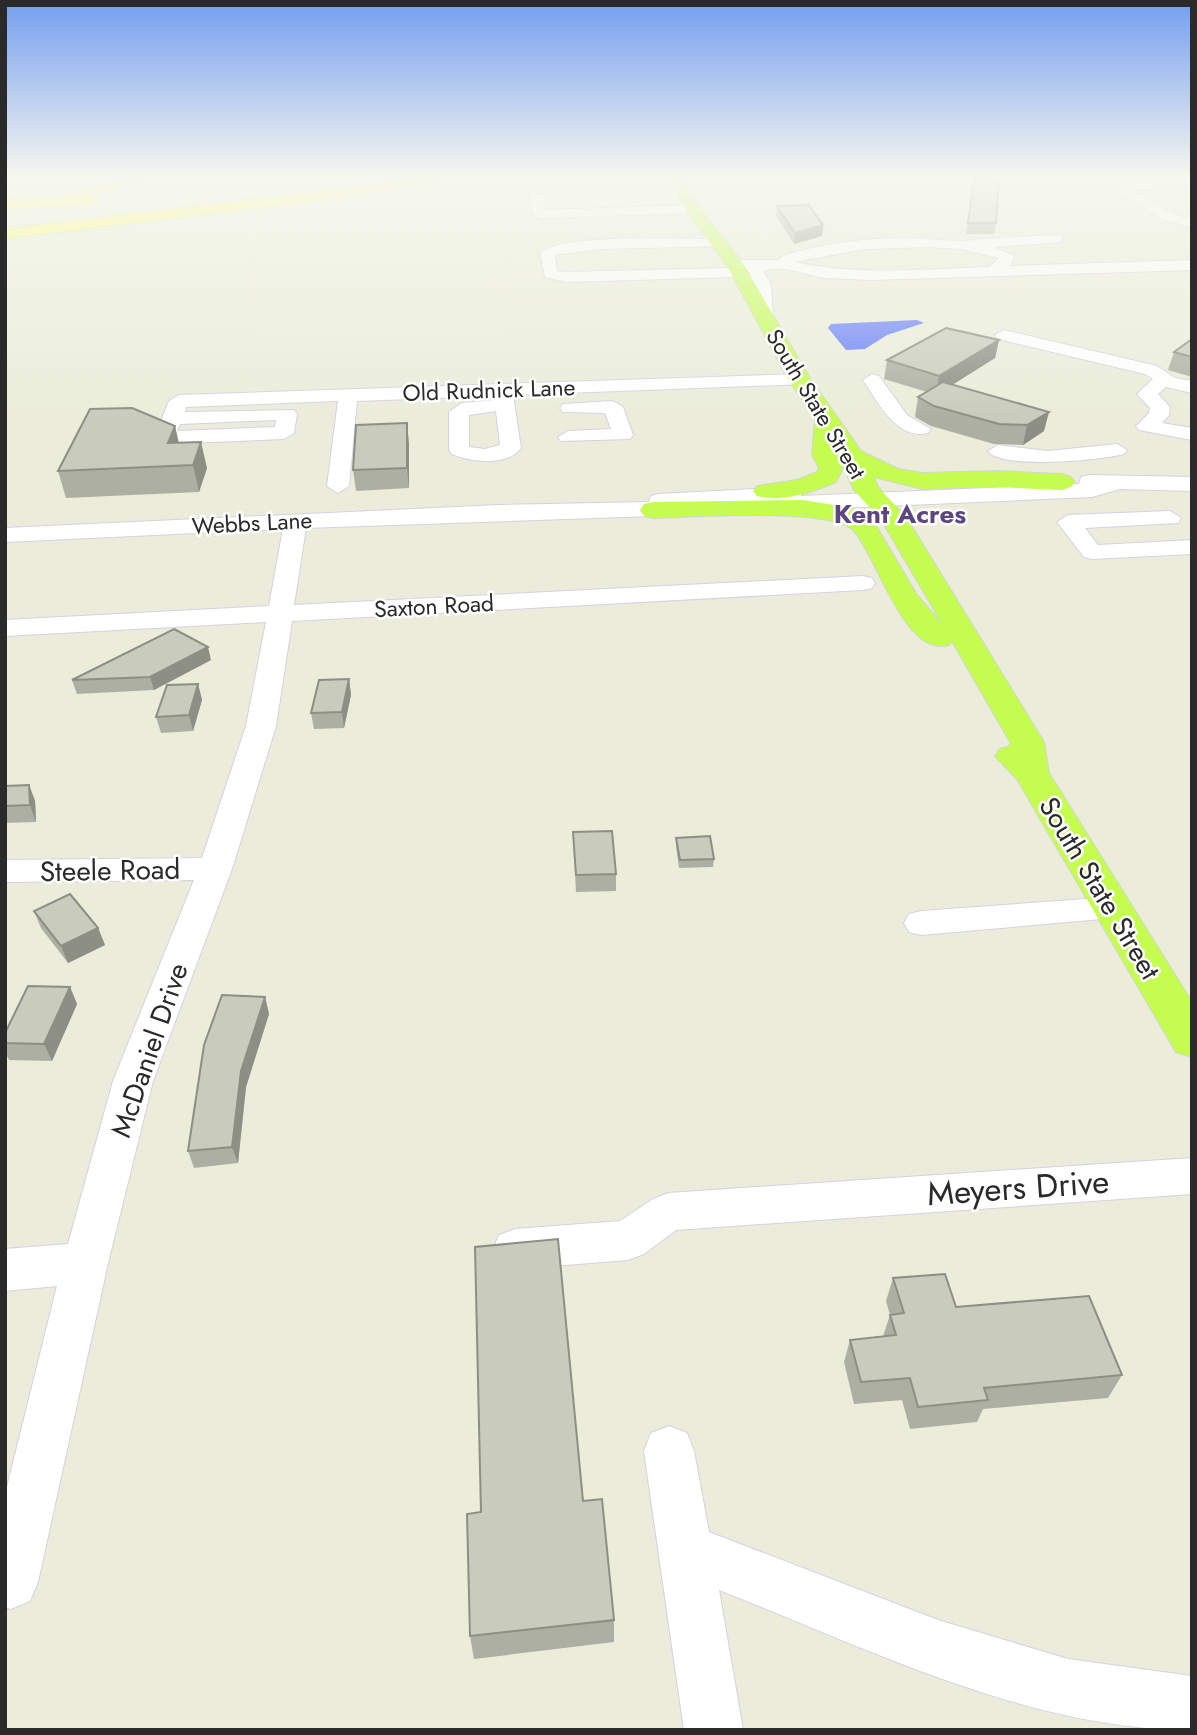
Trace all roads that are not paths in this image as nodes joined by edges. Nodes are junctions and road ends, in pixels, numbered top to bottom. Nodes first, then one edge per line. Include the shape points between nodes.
1 (548, 258) edge
2 (656, 258) edge
3 (729, 258) edge
4 (789, 258) edge
5 (1009, 259) joint
6 (764, 264) junction
7 (785, 264) junction
8 (1192, 265) edge
9 (736, 268) junction
10 (1059, 269) junction
11 (981, 271) junction
12 (665, 274) junction
13 (765, 318) junction
14 (1004, 335) dead end
15 (1159, 371) junction
16 (800, 380) junction
17 (872, 380) dead end
18 (1192, 387) edge
19 (348, 395) junction
20 (1124, 396) dead end
21 (563, 398) junction
22 (1152, 398) junction
23 (175, 410) junction
24 (825, 416) junction
25 (920, 429) dead end
26 (1192, 434) edge
27 (1117, 450) dead end
28 (998, 451) dead end
29 (852, 456) junction
30 (1062, 482) junction
31 (1139, 484) junction
32 (1192, 484) edge
33 (1112, 485) junction
34 (338, 486) dead end
35 (870, 497) junction
36 (653, 505) junction
37 (1170, 518) junction
38 (296, 521) junction
39 (5, 535) edge
40 (1192, 541) edge
41 (1192, 547) edge
42 (863, 583) dead end
43 (278, 614) junction
44 (5, 628) edge
45 (938, 639) junction
46 (1031, 773) junction
47 (215, 869) junction
48 (5, 872) edge
49 (1113, 909) junction
50 (921, 923) dead end
51 (1192, 1040) edge
52 (1192, 1176) edge
53 (488, 1252) edge
54 (85, 1263) junction
55 (5, 1270) edge
56 (669, 1451) dead end
57 (684, 1549) junction
58 (11, 1582) dead end
59 (1192, 1705) edge
60 (714, 1730) edge

1 - 12 street via 550,274
2 - 12 street
3 - 9 main road, South State Street
4 - 7 street
5 - 10 street via 1026,267
5 - 11 street
6 - 7 street
6 - 9 street
6 - 13 street via 754,269 762,284
7 - 11 street via 856,275
8 - 10 street
9 - 12 street
9 - 13 main road, South State Street
10 - 11 street
13 - 16 main road, South State Street
14 - 15 street
15 - 18 street
15 - 22 street via 1147,394
16 - 21 street, Old Rudnick Lane
16 - 24 main road, South State Street
17 - 25 street via 900,419
19 - 21 street, Old Rudnick Lane
19 - 23 street, Old Rudnick Lane
19 - 34 street
20 - 22 street
21 - 21 street via 613,407 623,435 569,444
22 - 26 street via 1160,407 1159,415 1149,424
23 - 23 street via 164,438 199,436 194,453 199,455 259,455 270,448 275,433 284,433 288,414
24 - 29 main road, South State Street
24 - 36 main road via 824,455 831,468 822,481
27 - 28 street via 1048,457
29 - 30 main road via 883,474 922,483
29 - 35 main road, South State Street
30 - 33 street
30 - 35 street
31 - 32 street
31 - 33 street
31 - 37 street
33 - 35 street via 1092,490
35 - 36 street, Webbs Lane
35 - 45 main road, South State Street via 869,518
35 - 46 main road, South State Street via 893,517 1027,742
36 - 38 street, Webbs Lane
36 - 45 main road via 803,508 843,514 863,525 905,599
37 - 40 street
37 - 41 street via 1068,523 1092,552
38 - 39 street, Webbs Lane
38 - 43 street, McDaniel Drive
42 - 43 street, Saxton Road
43 - 44 street, Saxton Road
43 - 47 street, McDaniel Drive via 261,726
45 - 46 main road, South State Street via 1002,747
46 - 49 main road, South State Street
47 - 48 street, Steele Road
47 - 54 street, McDaniel Drive via 133,1081
49 - 50 street
49 - 51 main road, South State Street
52 - 53 street, Meyers Drive via 667,1212 628,1240
54 - 55 street
54 - 58 street, McDaniel Drive
56 - 57 street
57 - 59 street via 964,1656 1069,1688
57 - 60 street

